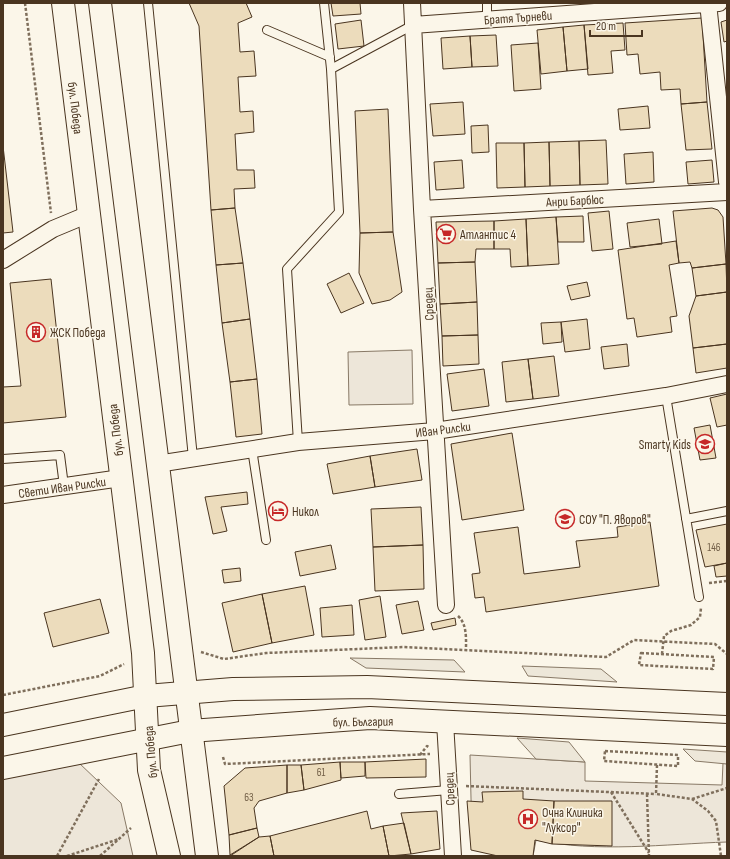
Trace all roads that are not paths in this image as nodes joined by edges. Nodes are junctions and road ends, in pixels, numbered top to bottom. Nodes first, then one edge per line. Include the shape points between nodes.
1 (63, 3) edge
2 (100, 3) edge
3 (148, 3) edge
4 (324, 3) edge
5 (412, 3) edge
6 (487, 3) edge
7 (711, 3) edge
8 (487, 19) junction
9 (413, 25) junction
10 (267, 30) dead end
11 (330, 57) junction
12 (331, 69) junction
13 (727, 182) edge
14 (727, 192) edge
15 (422, 209) junction
16 (89, 214) junction
17 (3, 260) edge
18 (727, 384) edge
19 (666, 396) junction
20 (435, 431) junction
21 (298, 442) junction
22 (252, 449) junction
23 (193, 458) junction
24 (3, 459) edge
25 (157, 464) junction
26 (121, 478) junction
27 (64, 486) junction
28 (3, 495) edge
29 (727, 511) edge
30 (686, 519) junction
31 (266, 540) dead end
32 (699, 597) road end
33 (446, 605) road end
34 (185, 692) junction
35 (146, 696) junction
36 (727, 704) edge
37 (445, 722) junction
38 (3, 725) edge
39 (190, 731) junction
40 (727, 735) edge
41 (148, 739) junction
42 (3, 768) edge
43 (449, 787) junction
44 (399, 794) dead end
45 (169, 856) edge
46 (206, 856) edge
47 (453, 856) edge

1 - 16 main road, бул. Победа
2 - 25 main road
3 - 23 lane
4 - 11 lane
5 - 9 street, Средец
6 - 8 lane
7 - 8 street, Братя Търневи
7 - 13 street
8 - 9 street, Братя Търневи
9 - 12 lane
9 - 15 street, Средец
10 - 11 lane
11 - 12 lane
12 - 21 lane via 339,212 287,269
14 - 15 street, Анри Барбюс
15 - 20 street, Средец
16 - 17 street via 53,229
16 - 26 main road, бул. Победа
18 - 19 street, Иван Рилски
19 - 20 street, Иван Рилски
19 - 30 lane
20 - 21 street, Иван Рилски
20 - 33 street, Средец
21 - 22 street, Иван Рилски
22 - 23 street, Иван Рилски
22 - 31 lane
23 - 25 street, Иван Рилски
24 - 27 lane via 60,455
25 - 34 main road
26 - 27 street, Свети Иван Рилски
26 - 35 main road, бул. Победа
27 - 28 street, Свети Иван Рилски
29 - 30 lane
30 - 32 lane
34 - 35 main road
34 - 36 main road via 367,687
34 - 39 main road
35 - 38 main road
35 - 41 main road, бул. Победа
37 - 39 main road, бул. България via 370,718
37 - 40 main road, бул. България
37 - 43 street, Средец
39 - 41 main road, бул. България
39 - 46 main road
41 - 42 main road, бул. България
41 - 45 main road, бул. Победа via 149,770
43 - 44 lane
43 - 47 street, Средец

